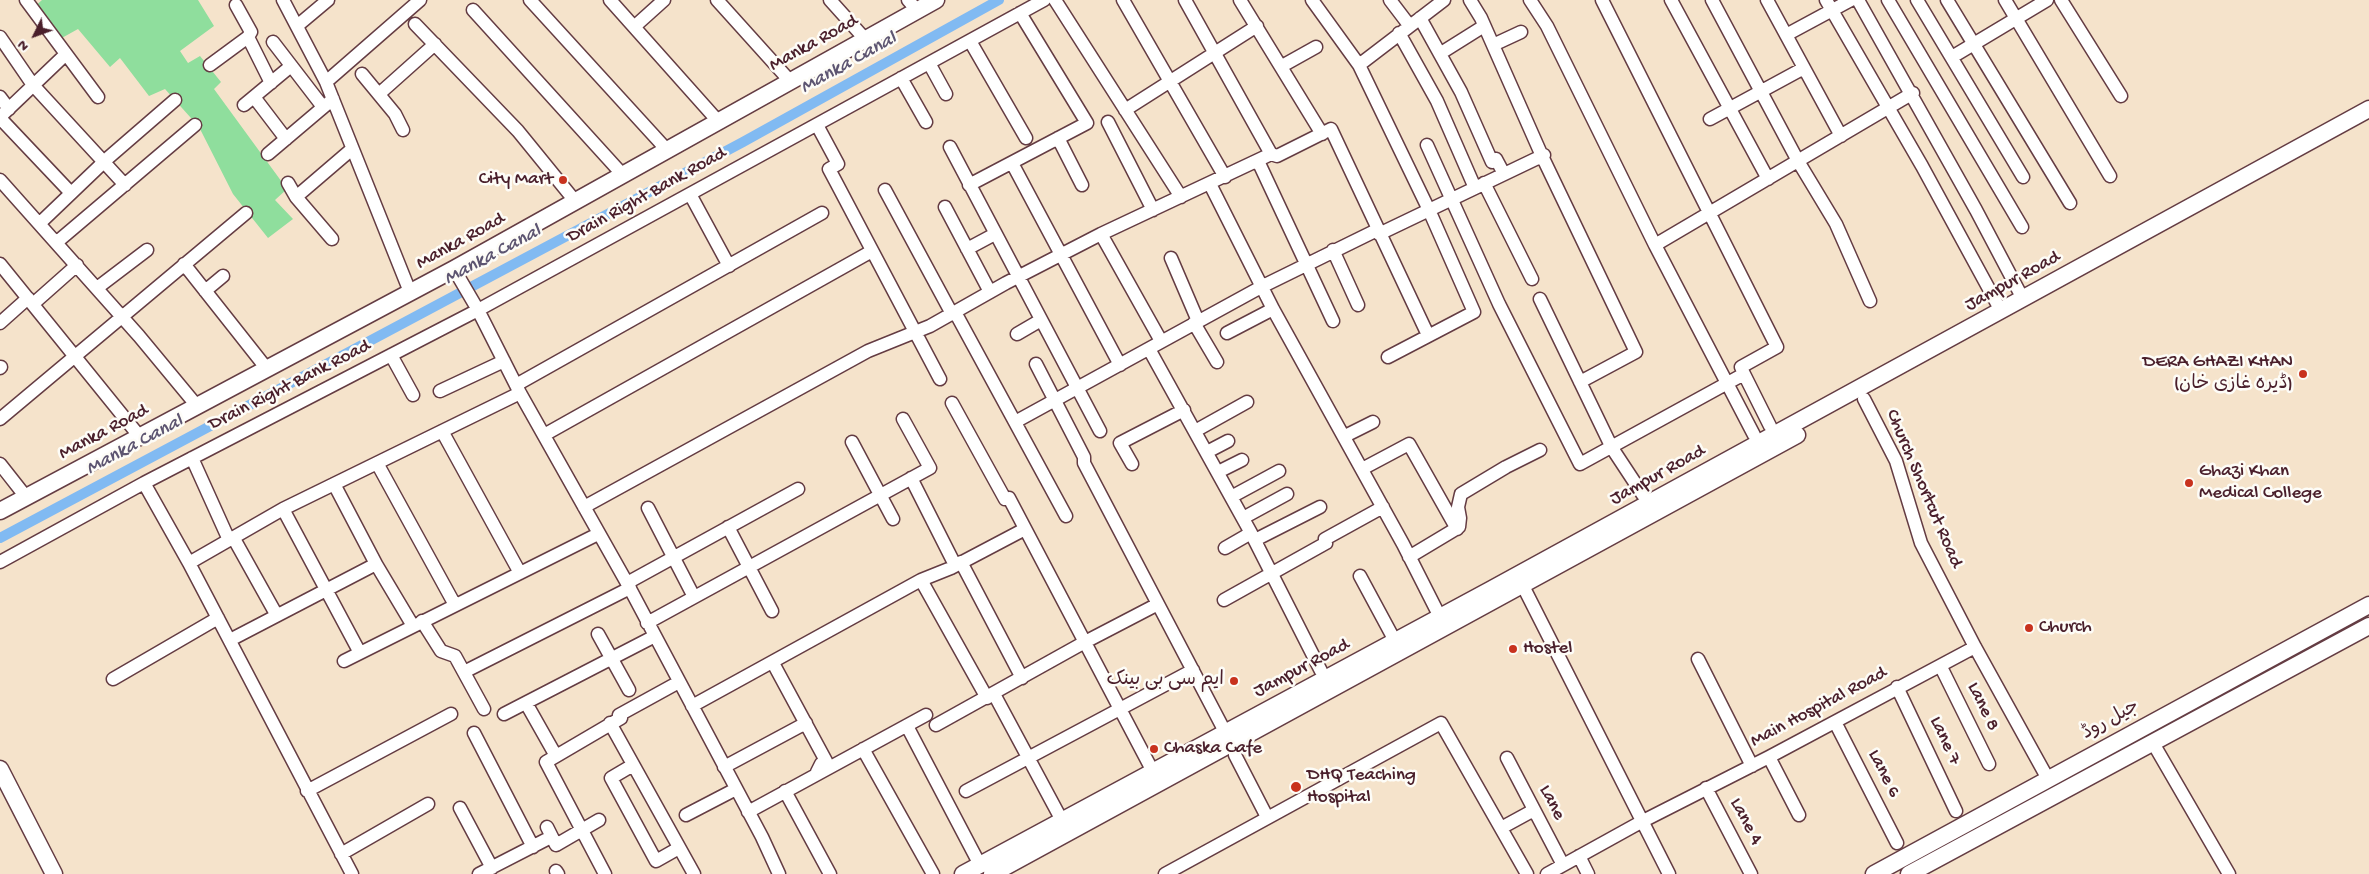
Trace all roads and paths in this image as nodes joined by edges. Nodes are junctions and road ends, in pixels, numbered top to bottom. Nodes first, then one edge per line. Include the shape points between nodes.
1 (26, 0) edge
2 (283, 0) edge
3 (328, 0) edge
4 (420, 0) edge
5 (530, 0) edge
6 (610, 0) edge
7 (664, 0) edge
8 (717, 0) edge
9 (830, 0) edge
10 (936, 0) edge
11 (1044, 0) edge
12 (1055, 0) edge
13 (1124, 0) edge
14 (1185, 0) edge
15 (1240, 0) edge
16 (1312, 0) edge
17 (1390, 0) edge
18 (1444, 0) edge
19 (1470, 0) edge
20 (1530, 0) edge
21 (1602, 0) edge
22 (1671, 0) edge
23 (1712, 0) edge
24 (1766, 0) edge
25 (1851, 0) edge
26 (1858, 0) edge
27 (1888, 0) edge
28 (1917, 0) edge
29 (1947, 0) edge
30 (2005, 0) edge
31 (2047, 0) edge
32 (2062, 0) edge
33 (236, 5) dead end
34 (912, 5) edge
35 (1829, 5) edge
36 (473, 10) dead end
37 (1020, 13) junction
38 (2016, 18) junction
39 (415, 24) dead end
40 (1409, 25) junction
41 (297, 26) junction
42 (1257, 26) junction
43 (1484, 26) junction
44 (634, 27) junction
45 (1521, 32) dead end
46 (1786, 36) junction
47 (0, 37) edge
48 (248, 37) junction
49 (865, 39) junction
50 (970, 41) junction
51 (273, 42) dead end
52 (435, 44) junction
53 (1974, 44) junction
54 (1493, 46) junction
55 (1316, 47) dead end
56 (1215, 52) junction
57 (1441, 53) junction
58 (66, 54) junction
59 (1952, 57) junction
60 (929, 63) junction
61 (1359, 65) junction
62 (210, 66) dead end
63 (291, 66) junction
64 (1282, 66) junction
65 (1804, 68) junction
66 (362, 74) dead end
67 (902, 78) junction
68 (790, 81) junction
69 (1170, 81) junction
70 (326, 82) junction
71 (271, 83) junction
72 (33, 85) junction
73 (1762, 92) junction
74 (1912, 93) junction
75 (379, 94) junction
76 (946, 94) dead end
77 (2121, 96) dead end
78 (0, 97) edge
79 (98, 97) dead end
80 (175, 100) dead end
81 (328, 103) junction
82 (1888, 108) junction
83 (1730, 109) junction
84 (2369, 109) edge
85 (1125, 110) junction
86 (3, 115) edge
87 (1710, 119) dead end
88 (717, 120) junction
89 (2369, 121) edge
90 (926, 122) dead end
91 (1108, 122) dead end
92 (817, 125) junction
93 (195, 126) dead end
94 (403, 130) dead end
95 (1322, 134) junction
96 (1841, 136) junction
97 (1026, 138) dead end
98 (1058, 138) junction
99 (286, 139) junction
100 (1427, 145) dead end
101 (950, 147) dead end
102 (352, 149) junction
103 (667, 150) junction
104 (268, 154) dead end
105 (1271, 154) junction
106 (1543, 155) junction
107 (1258, 161) junction
108 (1798, 161) junction
109 (103, 163) junction
110 (1012, 163) junction
111 (622, 174) junction
112 (1504, 174) junction
113 (2110, 176) dead end
114 (1224, 177) junction
115 (2023, 177) dead end
116 (1768, 179) junction
117 (0, 180) edge
118 (288, 182) dead end
119 (1210, 184) junction
120 (125, 185) junction
121 (969, 185) junction
122 (1082, 185) dead end
123 (1479, 186) junction
124 (885, 190) dead end
125 (71, 193) junction
126 (690, 194) junction
127 (296, 197) junction
128 (1181, 197) junction
129 (1451, 200) junction
130 (575, 201) junction
131 (2070, 203) dead end
132 (945, 207) dead end
133 (1153, 210) junction
134 (1430, 210) junction
135 (246, 213) dead end
136 (822, 213) dead end
137 (1709, 213) junction
138 (40, 224) junction
139 (2022, 227) dead end
140 (1378, 232) junction
141 (995, 234) junction
142 (1101, 234) junction
143 (332, 239) dead end
144 (57, 242) junction
145 (1655, 245) junction
146 (967, 249) junction
147 (147, 250) dead end
148 (872, 250) junction
149 (1333, 250) junction
150 (1062, 255) junction
151 (1171, 258) dead end
152 (1306, 263) junction
153 (0, 264) edge
154 (184, 264) junction
155 (77, 265) junction
156 (729, 266) junction
157 (223, 276) dead end
158 (458, 276) junction
159 (1017, 277) junction
160 (1532, 279) dead end
161 (1263, 286) junction
162 (97, 288) junction
163 (205, 291) junction
164 (410, 292) junction
165 (990, 292) junction
166 (1540, 299) dead end
167 (2023, 299) junction
168 (30, 301) junction
169 (1870, 301) dead end
170 (1358, 305) dead end
171 (1273, 309) junction
172 (478, 310) junction
173 (2001, 311) junction
174 (953, 313) junction
175 (121, 316) junction
176 (1041, 320) junction
177 (1333, 321) dead end
178 (1196, 322) junction
179 (0, 323) edge
180 (916, 332) junction
181 (1227, 333) dead end
182 (1017, 334) dead end
183 (1428, 335) junction
184 (1161, 341) junction
185 (1149, 350) junction
186 (391, 355) junction
187 (76, 356) junction
188 (1388, 357) dead end
189 (504, 361) junction
190 (1217, 362) dead end
191 (1036, 364) dead end
192 (1120, 365) junction
193 (267, 369) junction
194 (1744, 374) junction
195 (940, 378) dead end
196 (1580, 382) junction
197 (1727, 384) junction
198 (1079, 388) junction
199 (518, 389) junction
200 (440, 391) dead end
201 (413, 395) dead end
202 (1864, 399) junction
203 (1055, 401) junction
204 (1247, 402) dead end
205 (952, 404) dead end
206 (197, 406) junction
207 (1184, 410) junction
208 (0, 419) edge
209 (903, 419) dead end
210 (1015, 422) junction
211 (1373, 422) dead end
212 (1770, 426) dead end
213 (442, 431) junction
214 (1100, 431) dead end
215 (1196, 431) junction
216 (544, 435) junction
217 (1754, 435) dead end
218 (1345, 436) junction
219 (140, 437) junction
220 (1228, 441) dead end
221 (852, 442) dead end
222 (1612, 448) junction
223 (1540, 450) dead end
224 (1207, 452) junction
225 (192, 458) junction
226 (1242, 460) dead end
227 (377, 463) junction
228 (0, 464) edge
229 (1132, 464) dead end
230 (1362, 468) junction
231 (1279, 471) dead end
232 (1218, 472) junction
233 (911, 478) junction
234 (144, 483) junction
235 (334, 484) junction
236 (798, 489) dead end
237 (880, 494) junction
238 (1287, 494) dead end
239 (1643, 495) dead end
240 (26, 497) junction
241 (1231, 497) junction
242 (584, 507) junction
243 (1320, 507) dead end
244 (1383, 507) junction
245 (648, 508) dead end
246 (283, 509) junction
247 (0, 511) edge
248 (1066, 516) dead end
249 (1243, 518) junction
250 (893, 519) dead end
251 (728, 527) junction
252 (1025, 529) junction
253 (1457, 529) junction
254 (598, 534) junction
255 (1253, 537) junction
256 (231, 538) junction
257 (1225, 548) dead end
258 (674, 556) junction
259 (1409, 557) junction
260 (0, 562) edge
261 (189, 563) junction
262 (376, 564) junction
263 (958, 564) junction
264 (749, 566) junction
265 (520, 573) junction
266 (1271, 573) junction
267 (1360, 576) dead end
268 (921, 580) junction
269 (628, 586) junction
270 (1523, 586) junction
271 (326, 590) junction
272 (694, 597) junction
273 (1224, 600) dead end
274 (1158, 604) junction
275 (455, 605) junction
276 (2369, 605) edge
277 (772, 610) dead end
278 (276, 614) junction
279 (1440, 617) junction
280 (218, 618) junction
281 (418, 623) junction
282 (647, 623) junction
283 (2369, 626) edge
284 (598, 634) dead end
285 (655, 636) junction
286 (230, 640) junction
287 (1395, 641) junction
288 (1085, 642) junction
289 (1975, 647) junction
290 (360, 653) junction
291 (612, 658) junction
292 (1698, 659) dead end
293 (344, 661) dead end
294 (773, 663) junction
295 (1941, 666) junction
296 (1193, 670) junction
297 (1321, 671) dead end
298 (464, 672) junction
299 (1022, 678) junction
300 (113, 680) dead end
301 (679, 682) junction
302 (2216, 686) junction
303 (1897, 687) junction
304 (629, 690) dead end
305 (990, 696) junction
306 (2225, 702) junction
307 (526, 703) junction
308 (692, 706) junction
309 (1120, 708) junction
310 (484, 709) dead end
311 (451, 714) dead end
312 (504, 714) dead end
313 (926, 715) dead end
314 (1835, 722) junction
315 (806, 723) junction
316 (610, 724) junction
317 (936, 725) dead end
318 (907, 726) junction
319 (1222, 726) dead end
320 (474, 732) dead end
321 (2153, 742) junction
322 (863, 749) junction
323 (1235, 755) dead end
324 (556, 756) junction
325 (1029, 757) junction
326 (1769, 757) junction
327 (1507, 758) dead end
328 (1989, 764) dead end
329 (633, 765) junction
330 (1150, 766) dead end
331 (1752, 766) junction
332 (724, 767) junction
333 (0, 770) edge
334 (816, 774) junction
335 (2048, 779) junction
336 (1706, 788) junction
337 (736, 789) junction
338 (308, 791) junction
339 (785, 791) junction
340 (966, 791) dead end
341 (428, 804) dead end
342 (460, 808) dead end
343 (1534, 810) junction
344 (1956, 811) dead end
345 (748, 812) junction
346 (686, 815) dead end
347 (1060, 815) dead end
348 (1799, 815) dead end
349 (1267, 817) junction
350 (599, 820) dead end
351 (1641, 822) junction
352 (1501, 828) junction
353 (582, 830) junction
354 (1897, 843) dead end
355 (533, 847) junction
356 (679, 848) junction
357 (341, 854) junction
358 (1579, 856) junction
359 (1563, 865) junction
360 (492, 868) junction
361 (986, 869) edge
362 (54, 874) edge
363 (352, 874) edge
364 (480, 874) edge
365 (605, 874) edge
366 (694, 874) edge
367 (779, 874) edge
368 (830, 874) edge
369 (933, 874) edge
370 (963, 874) edge
371 (1164, 874) edge
372 (1527, 874) edge
373 (1547, 874) edge
374 (1588, 874) edge
375 (1669, 874) edge
376 (1751, 874) edge
377 (1874, 874) edge
378 (1909, 874) edge
379 (2229, 874) edge

1 - 58 street
2 - 41 street
3 - 41 street
4 - 70 street
5 - 103 street
6 - 44 street
7 - 44 street
8 - 68 street
9 - 49 street
10 - 34 main road, Manka Road
11 - 37 street, Drain Right Bank Road
12 - 85 street
13 - 69 street
14 - 56 street
15 - 42 street
16 - 61 street
17 - 40 street
18 - 40 street
19 - 43 street
20 - 145 street via 1547,26
21 - 137 street
22 - 83 street
23 - 73 street
24 - 46 street
25 - 35 street
26 - 74 street
27 - 139 street
28 - 59 street
29 - 53 street
30 - 38 street
31 - 38 street
32 - 77 street
33 - 48 street via 251,32
34 - 49 main road, Manka Road
35 - 46 street
35 - 82 street
36 - 111 street
37 - 50 street, Drain Right Bank Road
37 - 98 street via 1086,123
38 - 53 street
38 - 113 street
39 - 52 street
40 - 57 street
40 - 61 street
40 - 123 street via 1437,101
41 - 70 street
42 - 56 street
42 - 64 street
43 - 54 street
43 - 57 street
44 - 88 street
45 - 54 street
46 - 65 street
47 - 72 street
48 - 62 street
48 - 71 street
49 - 68 main road, Manka Road
50 - 60 street, Drain Right Bank Road
50 - 97 street
51 - 63 street
52 - 75 street
52 - 130 street via 518,131
53 - 59 street
53 - 131 street
54 - 106 street
55 - 64 street
56 - 69 street
56 - 105 street
57 - 112 street via 1492,162 1496,159
58 - 72 street
58 - 79 street
59 - 115 street
60 - 67 street, Drain Right Bank Road
60 - 76 street
61 - 134 street
63 - 71 street
63 - 81 street
64 - 95 street
65 - 73 street
65 - 96 street
66 - 75 street
67 - 90 street
67 - 92 street, Drain Right Bank Road
68 - 88 main road, Manka Road
69 - 85 street
69 - 114 street
70 - 81 street
71 - 99 street via 249,101
72 - 86 street
72 - 109 street
73 - 83 street
73 - 108 street
74 - 82 street
74 - 167 street
75 - 94 street
78 - 86 street
80 - 109 street
81 - 99 street
81 - 102 street
82 - 96 street
82 - 173 street
83 - 87 street
83 - 116 street
84 - 167 main road, Jampur Road
85 - 128 street
86 - 125 street
88 - 103 main road, Manka Road
89 - 202 main road, Jampur Road
91 - 133 street
92 - 126 street, Drain Right Bank Road
92 - 148 street via 838,164 829,169
93 - 120 street
95 - 105 street via 1277,156
95 - 140 street via 1331,129
96 - 108 street
98 - 110 street
98 - 122 street
99 - 104 street
100 - 129 street
101 - 121 street
102 - 127 street
102 - 164 street
103 - 111 main road, Manka Road
105 - 107 street
106 - 112 street
106 - 196 street via 1636,352
107 - 114 street
107 - 152 street
108 - 116 street
108 - 169 street via 1836,224
109 - 120 street
109 - 125 street
110 - 121 street
110 - 150 street
111 - 130 main road, Manka Road
112 - 123 street
114 - 119 street
116 - 137 street
117 - 138 street
118 - 127 street
119 - 128 street
119 - 161 street
120 - 144 street
121 - 141 street
123 - 129 street
123 - 160 street
124 - 174 street
125 - 138 street
126 - 156 street
126 - 172 street, Drain Right Bank Road
127 - 143 street
128 - 133 street
129 - 134 street
129 - 222 street via 1499,304 1580,464
130 - 158 main road, Manka Road
132 - 146 street
133 - 142 street
134 - 140 street
134 - 183 street via 1474,312
135 - 154 street
136 - 156 street
137 - 145 street
137 - 194 street via 1777,347 1740,367
138 - 144 street
140 - 149 street
140 - 183 street
141 - 146 street
141 - 159 street
142 - 150 street
142 - 184 street
144 - 155 street
145 - 197 street
146 - 165 street
147 - 162 street
148 - 180 street
148 - 216 street
149 - 152 street
149 - 170 street
150 - 159 street
150 - 192 street
151 - 178 street
152 - 161 street
152 - 177 street
153 - 168 street
154 - 163 street
154 - 175 street
155 - 162 street
155 - 168 street
156 - 199 street
157 - 163 street
158 - 164 main road, Manka Road
158 - 172 street
159 - 165 street
159 - 176 street
161 - 171 street
161 - 178 street
162 - 175 street
163 - 193 street
164 - 193 main road, Manka Road
165 - 174 street
166 - 196 street
167 - 173 main road, Jampur Road
168 - 179 street
168 - 187 street
171 - 181 street
171 - 218 street
172 - 186 street, Drain Right Bank Road
172 - 189 street
173 - 279 main road, Jampur Road
174 - 180 street
174 - 210 street
175 - 187 street
175 - 206 street
176 - 182 street
176 - 198 street
178 - 184 street
178 - 190 street
180 - 195 street
180 - 242 street via 868,351
183 - 188 street
184 - 185 street
185 - 192 street
185 - 207 street
186 - 201 street
186 - 225 street, Drain Right Bank Road
187 - 208 street
187 - 219 street
189 - 199 street
189 - 200 street
191 - 203 street
192 - 198 street
193 - 206 main road, Manka Road
194 - 197 street
194 - 212 street
196 - 222 street
197 - 217 street
197 - 222 street
198 - 203 street
198 - 214 street
199 - 213 street
199 - 216 street
202 - 270 main road, Jampur Road
202 - 289 street, Church Shortcut Road via 1896,461 1921,543
203 - 210 street
203 - 274 street
204 - 215 street
205 - 252 street
206 - 219 main road, Manka Road
207 - 215 street
207 - 229 street via 1120,443
209 - 233 street via 930,468
210 - 248 street
211 - 218 street
213 - 227 street
213 - 265 street
215 - 224 street
216 - 242 street
218 - 230 street
219 - 240 main road, Manka Road
220 - 224 street
221 - 237 street
222 - 239 street
223 - 253 street via 1461,494
224 - 232 street
225 - 234 street, Drain Right Bank Road
225 - 256 street
226 - 232 street
227 - 235 street
227 - 275 street
228 - 240 street
230 - 244 street
230 - 253 street via 1409,444
231 - 241 street
232 - 241 street
233 - 237 street
233 - 263 street
234 - 260 street, Drain Right Bank Road
234 - 261 street
235 - 246 street
235 - 262 street
236 - 251 street
237 - 250 street
237 - 264 street
238 - 249 street
240 - 247 main road, Manka Road
241 - 249 street
242 - 254 street
243 - 255 street
244 - 259 street
244 - 266 street
245 - 258 street
246 - 256 street
246 - 271 street
249 - 255 street
251 - 258 street
251 - 264 street
252 - 263 street
252 - 288 street
253 - 259 street
254 - 265 street
254 - 269 street
255 - 257 street
255 - 266 street
256 - 261 street
256 - 278 street
258 - 269 street
258 - 272 street
259 - 279 street
261 - 280 street
262 - 271 street
262 - 281 street
263 - 268 street
263 - 299 street
264 - 272 street
264 - 277 street
265 - 275 street
266 - 273 street
266 - 297 street
267 - 287 street
268 - 294 street
268 - 305 street
269 - 282 street
269 - 298 street
270 - 351 street
270 - 361 main road, Jampur Road
271 - 278 street
271 - 290 street
272 - 282 street
274 - 288 street
274 - 296 street
275 - 281 street
276 - 302 main road, جیل روڈ
278 - 286 street
279 - 287 main road, Jampur Road
280 - 286 street
280 - 300 street
281 - 290 street
281 - 298 street via 441,651 455,656
282 - 285 street
283 - 306 main road, جیل روڈ
284 - 291 street
285 - 291 street
285 - 301 street
286 - 338 street
287 - 361 main road, Jampur Road
288 - 299 street
288 - 309 street
289 - 295 street, Main Hospital Road
289 - 335 street
290 - 293 street
291 - 304 street
291 - 307 street
292 - 331 street
294 - 308 street
294 - 315 street
295 - 303 street, Main Hospital Road
295 - 328 street, Lane 8
296 - 309 street
296 - 319 street
298 - 310 street
299 - 305 street
301 - 308 street
301 - 316 street via 619,715 621,718
302 - 306 main road
302 - 335 main road, جیل روڈ
303 - 314 street, Main Hospital Road
303 - 344 street, Lane 7
305 - 317 street
305 - 325 street
306 - 321 main road, جیل روڈ
307 - 312 street
307 - 324 street
308 - 332 street
309 - 325 street
309 - 330 street
311 - 338 street
313 - 318 street
314 - 326 street, Main Hospital Road
314 - 354 street, Lane 6
315 - 332 street
315 - 334 street via 826,761
316 - 324 street
316 - 329 street
318 - 322 street
318 - 361 street
320 - 355 street
321 - 378 main road, جیل روڈ
321 - 379 street
322 - 334 street
322 - 369 street
323 - 349 street
324 - 353 street via 546,762
325 - 340 street
325 - 347 street
326 - 331 street, Main Hospital Road
326 - 348 street
327 - 343 street, Lane
329 - 356 street
329 - 356 street via 611,778 656,860
331 - 336 street, Main Hospital Road
332 - 337 street
333 - 362 main road
334 - 339 street
335 - 377 main road, جیل روڈ
336 - 351 street, Main Hospital Road
336 - 376 street, Lane 4
337 - 345 street
337 - 346 street
338 - 357 street
339 - 345 street
339 - 368 street
341 - 357 street
342 - 360 street
343 - 352 street
343 - 359 street, Lane
345 - 367 street
349 - 352 street via 1441,723
349 - 371 street
350 - 353 street
351 - 358 street, Main Hospital Road
351 - 375 street
352 - 372 street
353 - 355 street via 556,845 549,832
353 - 365 street
355 - 360 street
356 - 366 street
357 - 363 street
358 - 359 street, Main Hospital Road
358 - 374 street
359 - 373 street, Main Hospital Road
360 - 364 street
361 - 370 main road, Jampur Road

